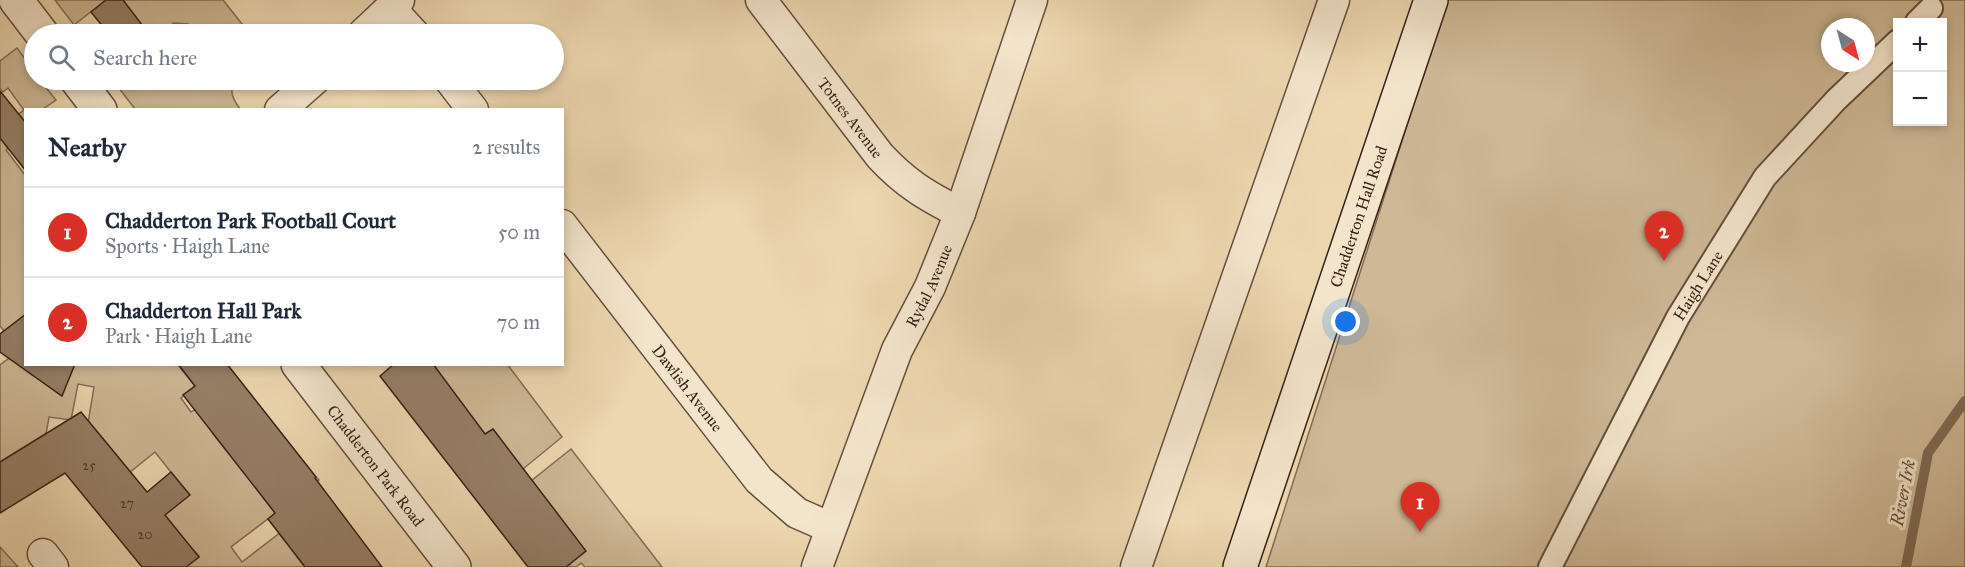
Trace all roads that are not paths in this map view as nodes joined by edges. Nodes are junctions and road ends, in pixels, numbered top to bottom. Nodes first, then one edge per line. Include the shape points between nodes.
1 (16, 0) edge
2 (762, 0) edge
3 (1032, 0) edge
4 (1334, 0) edge
5 (1431, 0) edge
6 (395, 5) edge
7 (34, 24) edge
8 (374, 24) edge
9 (407, 24) edge
10 (1893, 46) edge
11 (85, 90) edge
12 (303, 90) edge
13 (458, 90) edge
14 (98, 108) edge
15 (282, 108) edge
16 (471, 108) edge
17 (960, 213) junction
18 (564, 228) edge
19 (300, 366) edge
20 (831, 528) junction
21 (454, 567) edge
22 (817, 567) edge
23 (1136, 567) edge
24 (1240, 567) edge
25 (1550, 567) edge

1 - 7 main road
2 - 17 street, Totnes Avenue via 899,177
3 - 17 street, Rydal Avenue
4 - 23 street
5 - 24 main road, Chadderton Hall Road
6 - 8 street
6 - 9 street
10 - 25 street, Haigh Lane via 1836,99 1765,177 1678,317
11 - 14 main road
12 - 15 street
13 - 16 street
17 - 20 street, Rydal Avenue via 930,287 897,350
18 - 20 street, Dawlish Avenue via 759,480 797,513
19 - 21 main road, Chadderton Park Road
20 - 22 street, Rydal Avenue

